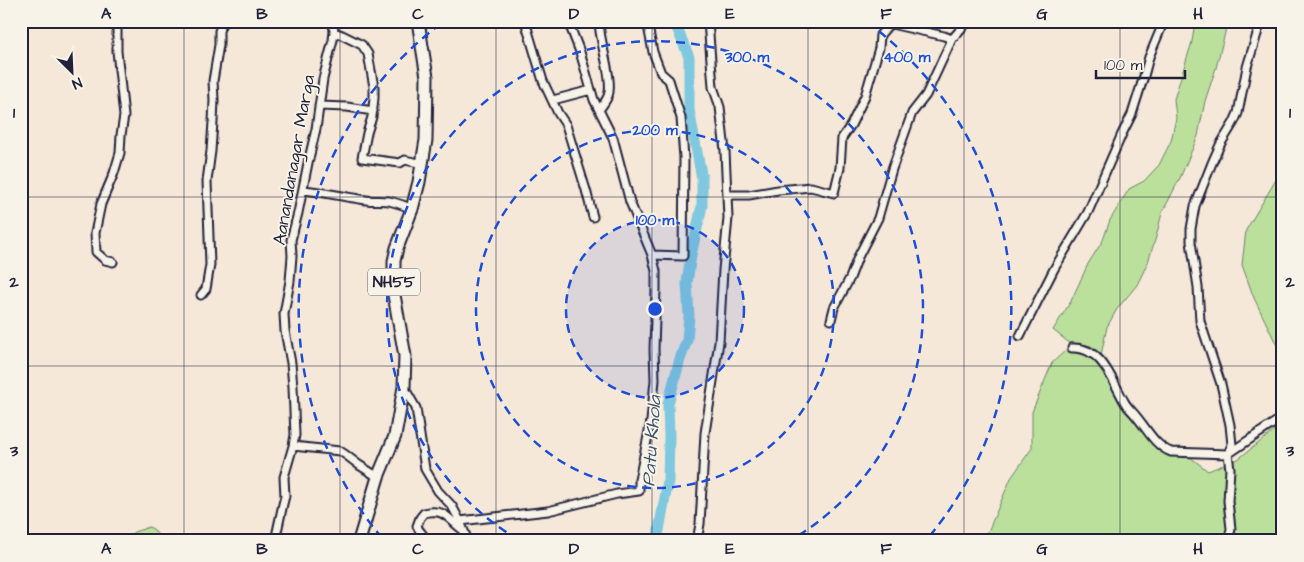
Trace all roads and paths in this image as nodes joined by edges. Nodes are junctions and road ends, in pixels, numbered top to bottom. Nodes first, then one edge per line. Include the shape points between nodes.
1 (117, 21) edge
2 (223, 21) edge
3 (333, 21) edge
4 (418, 21) edge
5 (525, 21) edge
6 (568, 21) edge
7 (599, 21) edge
8 (647, 21) edge
9 (708, 21) edge
10 (968, 21) edge
11 (1164, 21) edge
12 (1261, 21) edge
13 (891, 23) edge
14 (334, 32) junction
15 (952, 39) junction
16 (591, 90) junction
17 (553, 100) junction
18 (319, 106) junction
19 (599, 110) junction
20 (373, 111) junction
21 (423, 164) junction
22 (303, 190) junction
23 (727, 194) junction
24 (412, 209) junction
25 (593, 217) dead end
26 (652, 255) junction
27 (113, 262) dead end
28 (201, 295) dead end
29 (830, 320) dead end
30 (1020, 336) dead end
31 (1072, 348) dead end
32 (404, 387) junction
33 (1283, 417) edge
34 (293, 446) junction
35 (1228, 454) junction
36 (378, 477) junction
37 (460, 521) junction
38 (463, 531) junction
39 (274, 541) edge
40 (359, 541) edge
41 (426, 541) edge
42 (468, 541) edge
43 (697, 541) edge
44 (1228, 541) edge

1 - 27 street via 116,51 124,116 120,153 101,204 95,233 96,252
2 - 28 street via 213,81 207,181 210,265 206,289
3 - 14 street, Aanandanagar Marga
4 - 21 main road, NH55 via 426,77
5 - 17 street
6 - 16 street
7 - 19 street via 609,84 608,96
8 - 26 street via 653,52 661,73 669,80 681,118 684,158 683,256
9 - 23 street via 714,87 720,107 725,151
10 - 15 street
11 - 30 street via 1132,114 1088,212
12 - 35 street via 1238,113 1212,162 1195,206 1191,229 1200,321 1230,424 1232,444
13 - 15 street
13 - 23 street via 880,35 865,96 842,138 834,193 811,188 749,195
14 - 18 street, Aanandanagar Marga
14 - 20 street via 362,45 368,54 374,87
15 - 29 street via 926,94 912,113 878,218
16 - 17 street
16 - 19 street
17 - 25 street via 566,125
18 - 20 street
18 - 22 street, Aanandanagar Marga
19 - 26 street via 613,138 630,202
20 - 21 street via 362,158
21 - 24 main road, NH55
22 - 24 street via 387,201
22 - 34 street, Aanandanagar Marga via 291,240 290,281 284,314 293,387
23 - 43 street via 719,342 705,433
24 - 32 main road, NH55 via 394,261 394,295 405,356
26 - 37 street via 656,271 655,380 639,491 548,511
31 - 35 street via 1089,350 1098,358 1125,403 1163,449
32 - 36 main road, NH55 via 395,436
32 - 37 street via 416,408 425,469
33 - 35 street
34 - 36 street via 340,451
34 - 39 street, Aanandanagar Marga via 284,477 285,496
35 - 44 street via 1231,529
36 - 40 main road, NH55
37 - 38 street
38 - 41 street via 442,512 424,513 417,526
38 - 42 street

